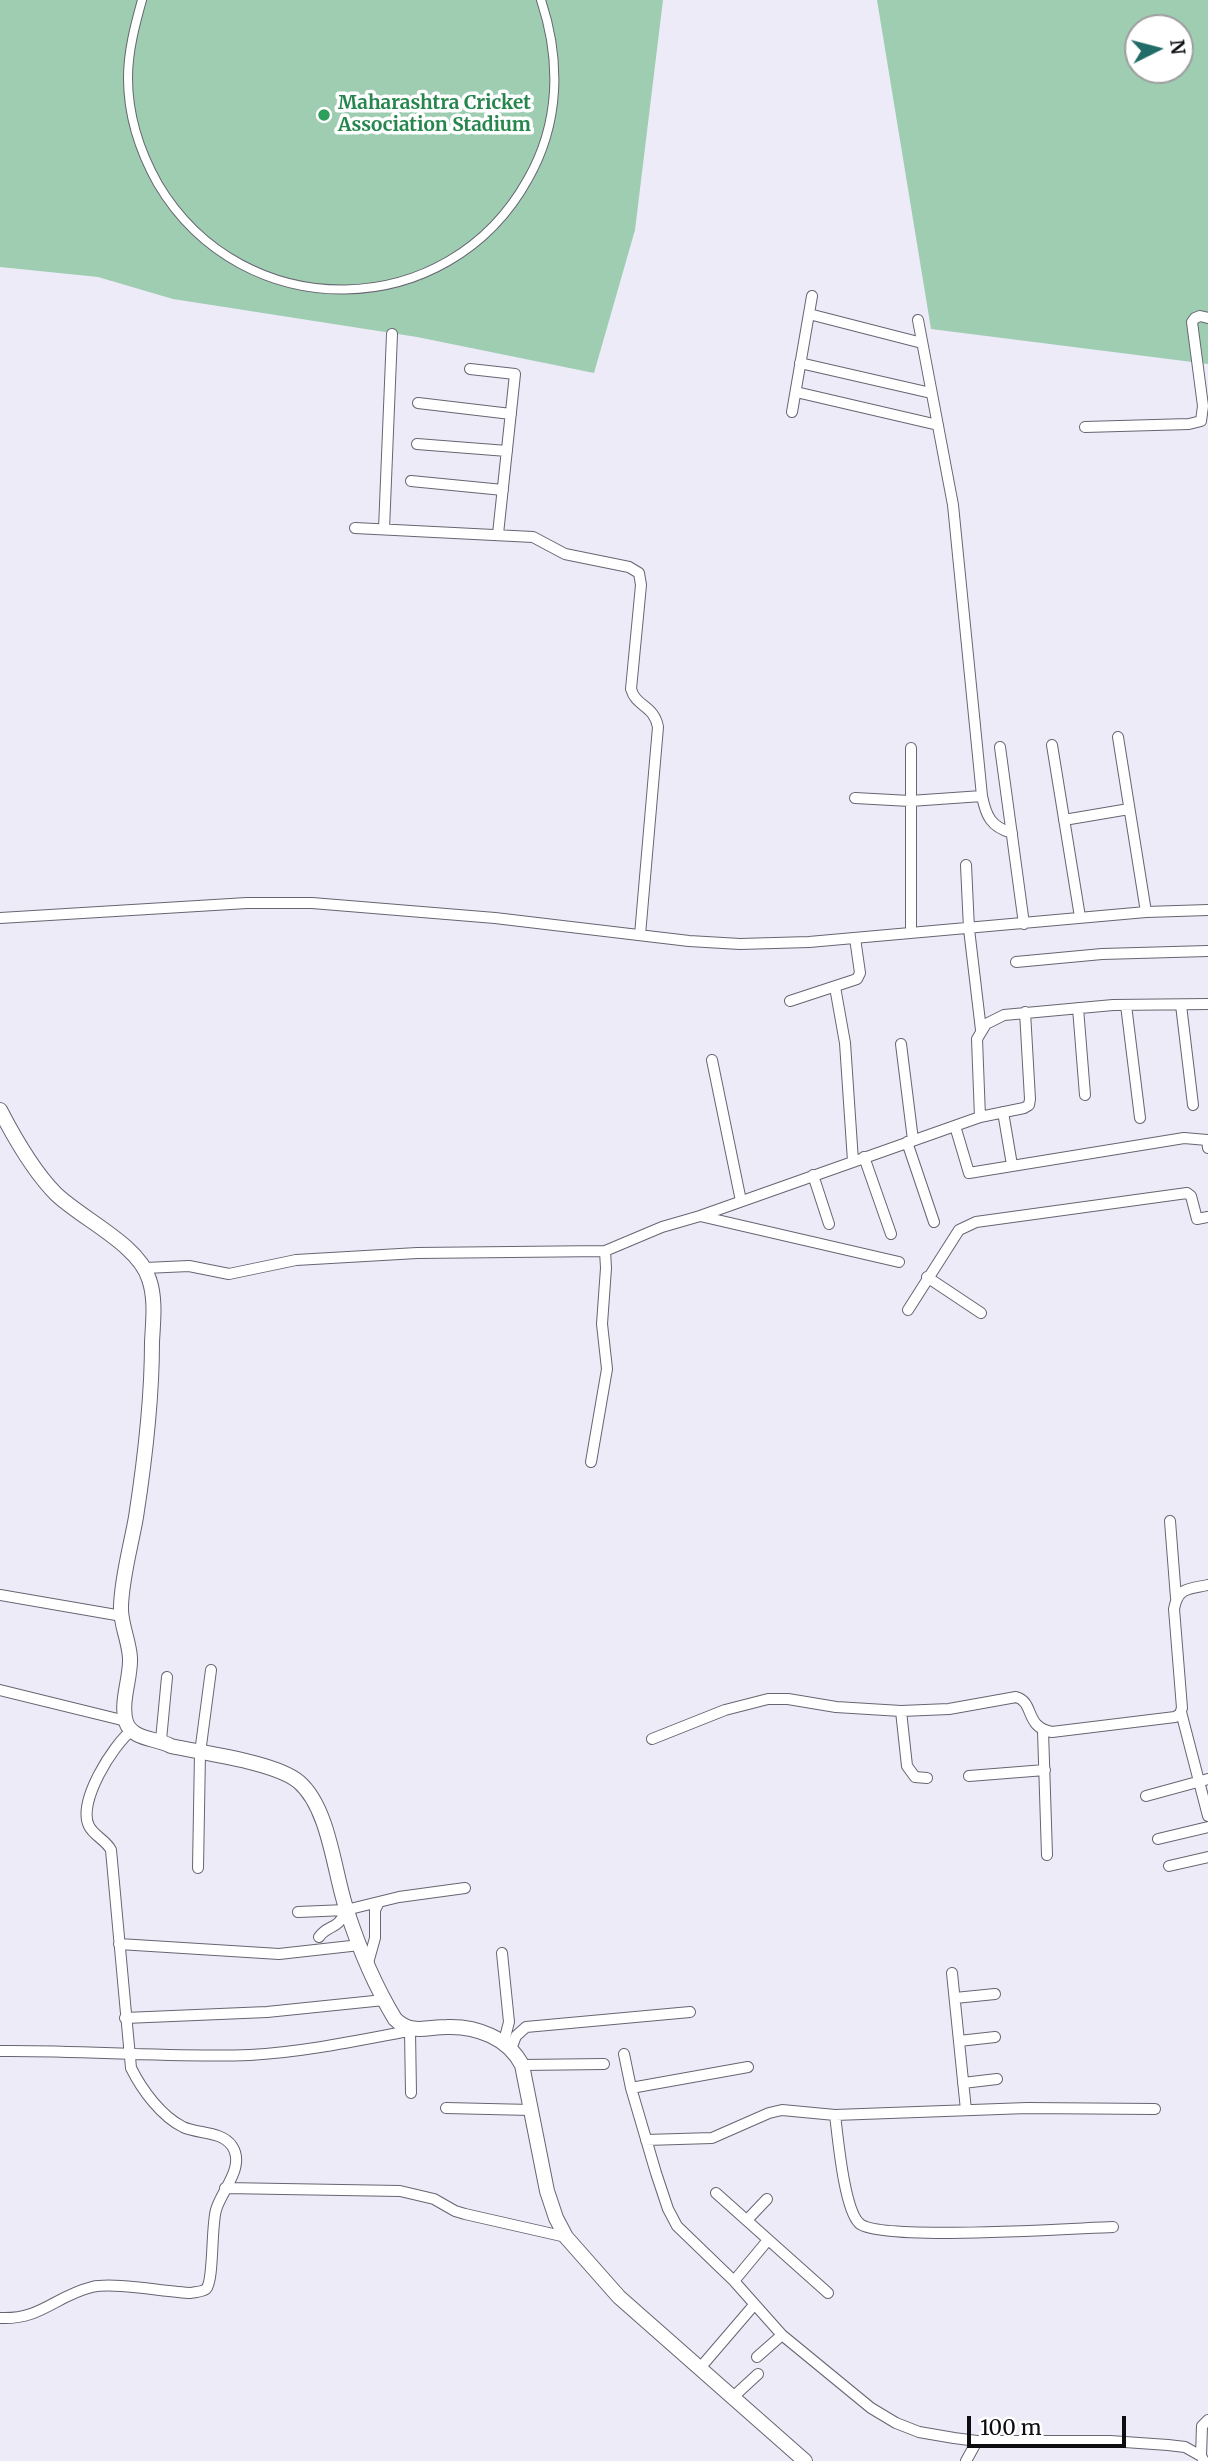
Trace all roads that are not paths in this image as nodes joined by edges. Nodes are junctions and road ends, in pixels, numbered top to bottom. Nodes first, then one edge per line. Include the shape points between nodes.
1 (142, 0) edge
2 (541, 0) edge
3 (812, 296) dead end
4 (809, 314) junction
5 (1208, 318) edge
6 (918, 320) dead end
7 (392, 334) dead end
8 (922, 343) junction
9 (800, 363) junction
10 (470, 369) dead end
11 (796, 392) junction
12 (931, 393) junction
13 (418, 404) dead end
14 (792, 412) dead end
15 (511, 414) junction
16 (938, 425) junction
17 (1085, 427) dead end
18 (417, 444) dead end
19 (507, 451) junction
20 (411, 481) dead end
21 (503, 490) junction
22 (355, 528) dead end
23 (384, 529) junction
24 (498, 534) junction
25 (1118, 737) dead end
26 (1052, 745) dead end
27 (1000, 747) dead end
28 (911, 748) dead end
29 (982, 796) junction
30 (855, 798) dead end
31 (910, 801) junction
32 (1129, 808) junction
33 (1064, 820) junction
34 (1012, 833) junction
35 (966, 865) dead end
36 (1208, 910) edge
37 (1146, 912) junction
38 (1080, 917) junction
39 (0, 918) edge
40 (1024, 924) junction
41 (969, 929) junction
42 (911, 933) junction
43 (640, 935) junction
44 (855, 938) junction
45 (1208, 951) edge
46 (1016, 962) dead end
47 (835, 987) junction
48 (790, 1001) dead end
49 (1208, 1004) edge
50 (1126, 1005) junction
51 (1181, 1005) junction
52 (1078, 1007) junction
53 (1025, 1012) junction
54 (981, 1030) junction
55 (901, 1044) dead end
56 (712, 1060) dead end
57 (1085, 1095) dead end
58 (1193, 1105) dead end
59 (0, 1110) edge
60 (1003, 1112) junction
61 (980, 1117) junction
62 (1140, 1118) dead end
63 (955, 1126) junction
64 (910, 1141) junction
65 (1208, 1142) edge
66 (858, 1159) junction
67 (1012, 1165) junction
68 (813, 1175) junction
69 (741, 1201) junction
70 (700, 1216) junction
71 (1208, 1217) edge
72 (934, 1222) dead end
73 (830, 1224) dead end
74 (891, 1234) dead end
75 (605, 1251) junction
76 (899, 1262) dead end
77 (145, 1268) junction
78 (928, 1277) junction
79 (908, 1310) dead end
80 (981, 1313) dead end
81 (591, 1462) dead end
82 (1170, 1521) dead end
83 (1208, 1585) edge
84 (0, 1595) edge
85 (1176, 1598) junction
86 (122, 1616) junction
87 (211, 1670) dead end
88 (167, 1677) dead end
89 (0, 1690) edge
90 (901, 1712) junction
91 (1181, 1712) junction
92 (129, 1726) junction
93 (1043, 1731) junction
94 (652, 1739) dead end
95 (160, 1740) junction
96 (200, 1753) junction
97 (1045, 1770) junction
98 (969, 1776) dead end
99 (928, 1778) dead end
100 (1203, 1780) edge
101 (1146, 1796) dead end
102 (1208, 1816) edge
103 (1208, 1827) edge
104 (1158, 1839) dead end
105 (1047, 1855) dead end
106 (1208, 1857) edge
107 (1170, 1866) dead end
108 (198, 1868) dead end
109 (465, 1888) dead end
110 (379, 1902) junction
111 (346, 1910) junction
112 (298, 1912) dead end
113 (319, 1937) dead end
114 (119, 1944) junction
115 (360, 1945) junction
116 (502, 1953) dead end
117 (368, 1963) junction
118 (952, 1973) dead end
119 (995, 1994) dead end
120 (955, 1997) junction
121 (384, 2000) junction
122 (690, 2012) dead end
123 (125, 2018) junction
124 (412, 2030) junction
125 (995, 2037) dead end
126 (959, 2041) junction
127 (507, 2045) junction
128 (0, 2051) edge
129 (624, 2054) dead end
130 (128, 2055) junction
131 (604, 2064) dead end
132 (522, 2065) junction
133 (748, 2067) dead end
134 (997, 2080) dead end
135 (964, 2083) junction
136 (631, 2088) junction
137 (411, 2093) dead end
138 (446, 2108) dead end
139 (1155, 2109) dead end
140 (531, 2110) junction
141 (966, 2110) junction
142 (835, 2115) junction
143 (646, 2140) junction
144 (225, 2188) junction
145 (716, 2193) dead end
146 (767, 2199) dead end
147 (747, 2220) junction
148 (1113, 2227) dead end
149 (566, 2237) junction
150 (768, 2239) junction
151 (734, 2281) junction
152 (828, 2293) dead end
153 (754, 2305) junction
154 (0, 2318) edge
155 (782, 2335) junction
156 (757, 2357) dead end
157 (700, 2368) junction
158 (758, 2374) dead end
159 (733, 2397) junction
160 (1208, 2420) edge
161 (977, 2441) junction
162 (1203, 2459) edge
163 (804, 2461) edge
164 (966, 2461) edge

1 - 2 street via 132,34 128,78 133,123 148,166 170,204 201,237 237,264 278,281 322,290 367,290 410,280 451,261 487,234 516,201 538,161 552,118 556,74 551,29
3 - 4 street
4 - 8 street
4 - 9 street
5 - 17 street via 1200,316 1192,322 1202,421
6 - 8 street
7 - 23 street
8 - 12 street
9 - 11 street
9 - 12 street
10 - 15 street via 515,374
11 - 14 street
11 - 16 street
12 - 16 street
13 - 15 street
15 - 19 street
16 - 29 street via 958,544
18 - 19 street
19 - 21 street
20 - 21 street
21 - 24 street
22 - 23 street
23 - 24 street
24 - 43 street via 541,539 565,554 629,566 641,578 631,689 633,697 654,715 658,727
25 - 32 street
26 - 33 street
27 - 34 street
28 - 31 street
29 - 31 street
29 - 34 street via 990,821 999,830
30 - 31 street
31 - 42 street
32 - 33 street
32 - 37 street
33 - 38 street
34 - 40 street
35 - 41 street
36 - 37 street
37 - 38 street
38 - 40 street
39 - 43 street via 312,903
40 - 41 street
41 - 42 street
41 - 54 street
42 - 44 street
43 - 44 street via 740,944
44 - 47 street via 860,973 857,979
45 - 46 street
47 - 48 street
47 - 66 street
49 - 51 street
50 - 51 street
50 - 52 street
50 - 62 street
51 - 58 street
52 - 53 street
52 - 57 street
53 - 54 street via 996,1017
53 - 60 street via 1029,1105
54 - 61 street via 977,1039
55 - 64 street
56 - 69 street
59 - 77 street via 54,1192
60 - 61 street
60 - 67 street
61 - 63 street
63 - 64 street
63 - 67 street via 970,1173
64 - 66 street
64 - 72 street
65 - 67 street via 1184,1138
66 - 68 street
66 - 74 street
68 - 69 street
68 - 73 street
69 - 70 street
70 - 75 street
70 - 76 street
71 - 78 street via 1197,1219 1187,1193 976,1222 959,1230
75 - 77 street via 323,1258 229,1274 189,1266
75 - 81 street via 602,1324 607,1369
77 - 86 street via 153,1298 152,1379
78 - 79 street
78 - 80 street
82 - 85 street
83 - 85 street via 1181,1592
84 - 86 street
85 - 91 street
86 - 92 street via 130,1658
87 - 96 street
88 - 95 street
89 - 92 street
90 - 93 street via 949,1710 1016,1697
90 - 94 street via 768,1699 725,1710
90 - 99 street via 907,1766 915,1777
91 - 93 street via 1175,1717
91 - 100 street
92 - 95 street via 140,1737
92 - 114 street via 90,1790 86,1815 89,1827 111,1850
93 - 97 street
95 - 96 street
96 - 108 street
96 - 111 street via 269,1767 300,1782 321,1816
97 - 98 street
97 - 105 street
100 - 101 street
100 - 102 street
103 - 104 street
106 - 107 street
109 - 110 street
110 - 111 street
110 - 117 street
111 - 112 street
111 - 113 street via 339,1924
111 - 115 street
114 - 115 street via 279,1954
114 - 123 street
115 - 117 street
116 - 127 street
117 - 121 street
118 - 120 street
119 - 120 street
120 - 126 street
121 - 123 street via 267,2012
121 - 124 street via 395,2019
122 - 127 street via 526,2027
123 - 130 street
124 - 127 street via 461,2028
124 - 130 street via 285,2053
124 - 137 street
125 - 126 street
126 - 135 street
127 - 132 street
128 - 130 street
129 - 136 street
130 - 144 street via 135,2078 171,2120 186,2129 223,2138 233,2147 235,2171
131 - 132 street
132 - 140 street
133 - 136 street
134 - 135 street
135 - 141 street
136 - 143 street
138 - 140 street
139 - 141 street
140 - 149 street via 547,2192
141 - 142 street
142 - 143 street via 782,2110 712,2137
142 - 148 street via 847,2192 864,2227 912,2233
143 - 151 street via 677,2225
144 - 149 street via 400,2191 434,2199 465,2214
144 - 154 street via 215,2211 210,2283 204,2290 163,2292 96,2286 32,2316
145 - 147 street
146 - 147 street
147 - 150 street
149 - 157 street via 619,2297
150 - 151 street
150 - 152 street
151 - 153 street
153 - 155 street
153 - 157 street
155 - 156 street
155 - 161 street via 896,2423
157 - 159 street
158 - 159 street
159 - 163 street
160 - 162 street via 1202,2426
161 - 162 street via 1168,2445 1185,2447
161 - 164 street

